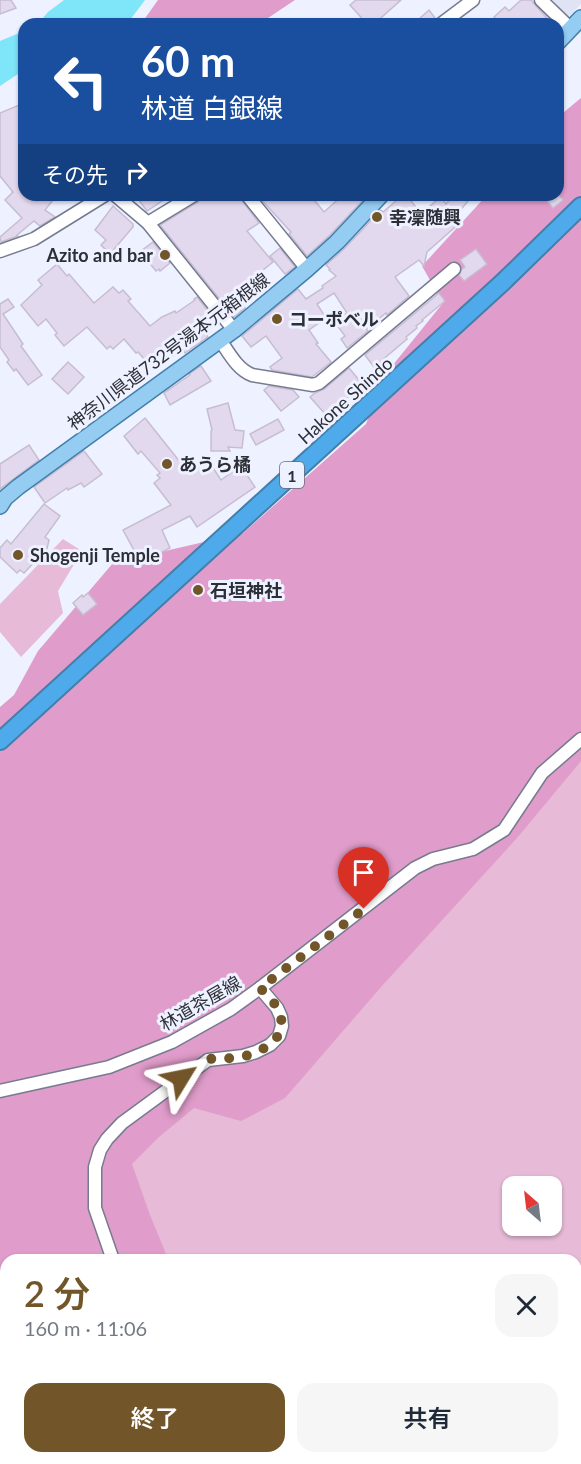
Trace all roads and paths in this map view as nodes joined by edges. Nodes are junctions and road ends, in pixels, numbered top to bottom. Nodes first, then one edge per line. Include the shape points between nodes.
1 (473, 0) edge
2 (541, 0) edge
3 (449, 18) edge
4 (576, 23) edge
5 (564, 36) edge
6 (95, 201) edge
7 (122, 201) edge
8 (184, 201) edge
9 (252, 201) edge
10 (375, 201) edge
11 (581, 206) edge
12 (148, 223) junction
13 (0, 251) edge
14 (307, 269) junction
15 (454, 269) dead end
16 (234, 330) junction
17 (220, 340) junction
18 (0, 506) edge
19 (581, 739) edge
20 (0, 741) edge
21 (260, 988) junction
22 (0, 1091) edge
23 (111, 1254) edge

1 - 3 street
2 - 4 street
4 - 5 main road
6 - 13 street via 34,238
7 - 12 street
8 - 12 street
9 - 14 street
10 - 14 main road, 神奈川県道732号湯本元箱根線
11 - 20 highway, Hakone Shindo / 1
12 - 16 street
14 - 16 main road, 神奈川県道732号湯本元箱根線
15 - 17 street via 314,385 245,372
16 - 17 main road, 神奈川県道732号湯本元箱根線
17 - 18 main road, 神奈川県道732号湯本元箱根線 via 18,487
19 - 21 street, 林道茶屋線 via 542,773 504,830 473,849 415,868
21 - 22 street, 林道茶屋線 via 172,1042 109,1067
21 - 23 street via 278,1008 282,1026 279,1036 250,1054 208,1060 122,1122 100,1150 95,1167 95,1208

